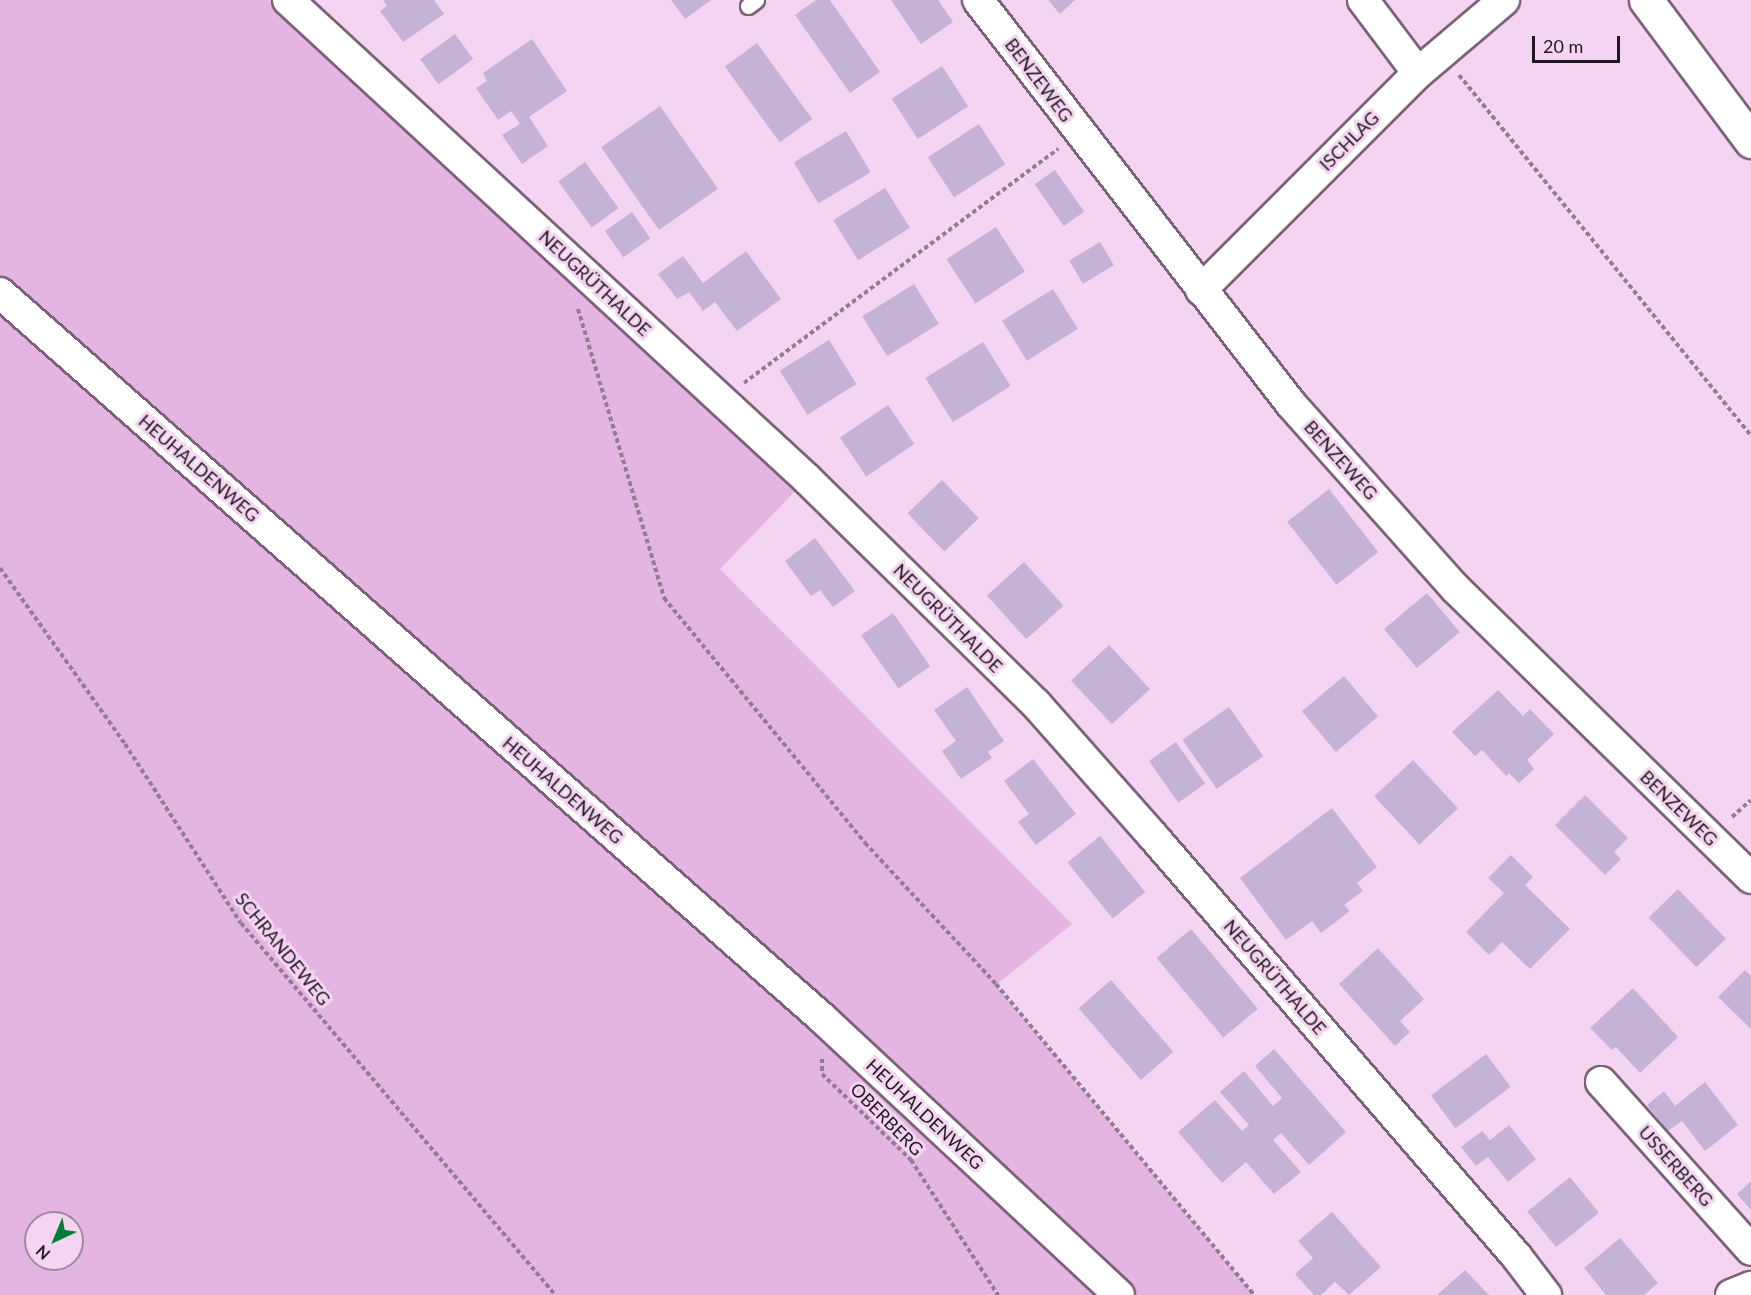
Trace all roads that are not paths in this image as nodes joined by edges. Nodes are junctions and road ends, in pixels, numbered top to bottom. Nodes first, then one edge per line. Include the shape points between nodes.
1 (288, 0) edge
2 (978, 0) edge
3 (1363, 0) edge
4 (1504, 0) edge
5 (1646, 0) edge
6 (1418, 74) junction
7 (1751, 141) edge
8 (1201, 290) junction
9 (0, 293) edge
10 (1751, 878) edge
11 (1601, 1082) dead end
12 (1751, 1250) edge
13 (1751, 1287) edge
14 (1119, 1295) edge
15 (1546, 1295) edge
16 (1731, 1295) edge

1 - 15 street, NEUGRÜTHALDE via 807,479 1036,704
2 - 8 street, BENZEWEG
3 - 6 street
4 - 6 street, ISCHLAG
5 - 7 main road
6 - 8 street, ISCHLAG
8 - 10 street, BENZEWEG via 1291,404 1456,589
9 - 14 street, HEUHALDENWEG via 822,1018
11 - 12 street, USSERBERG
13 - 16 street

